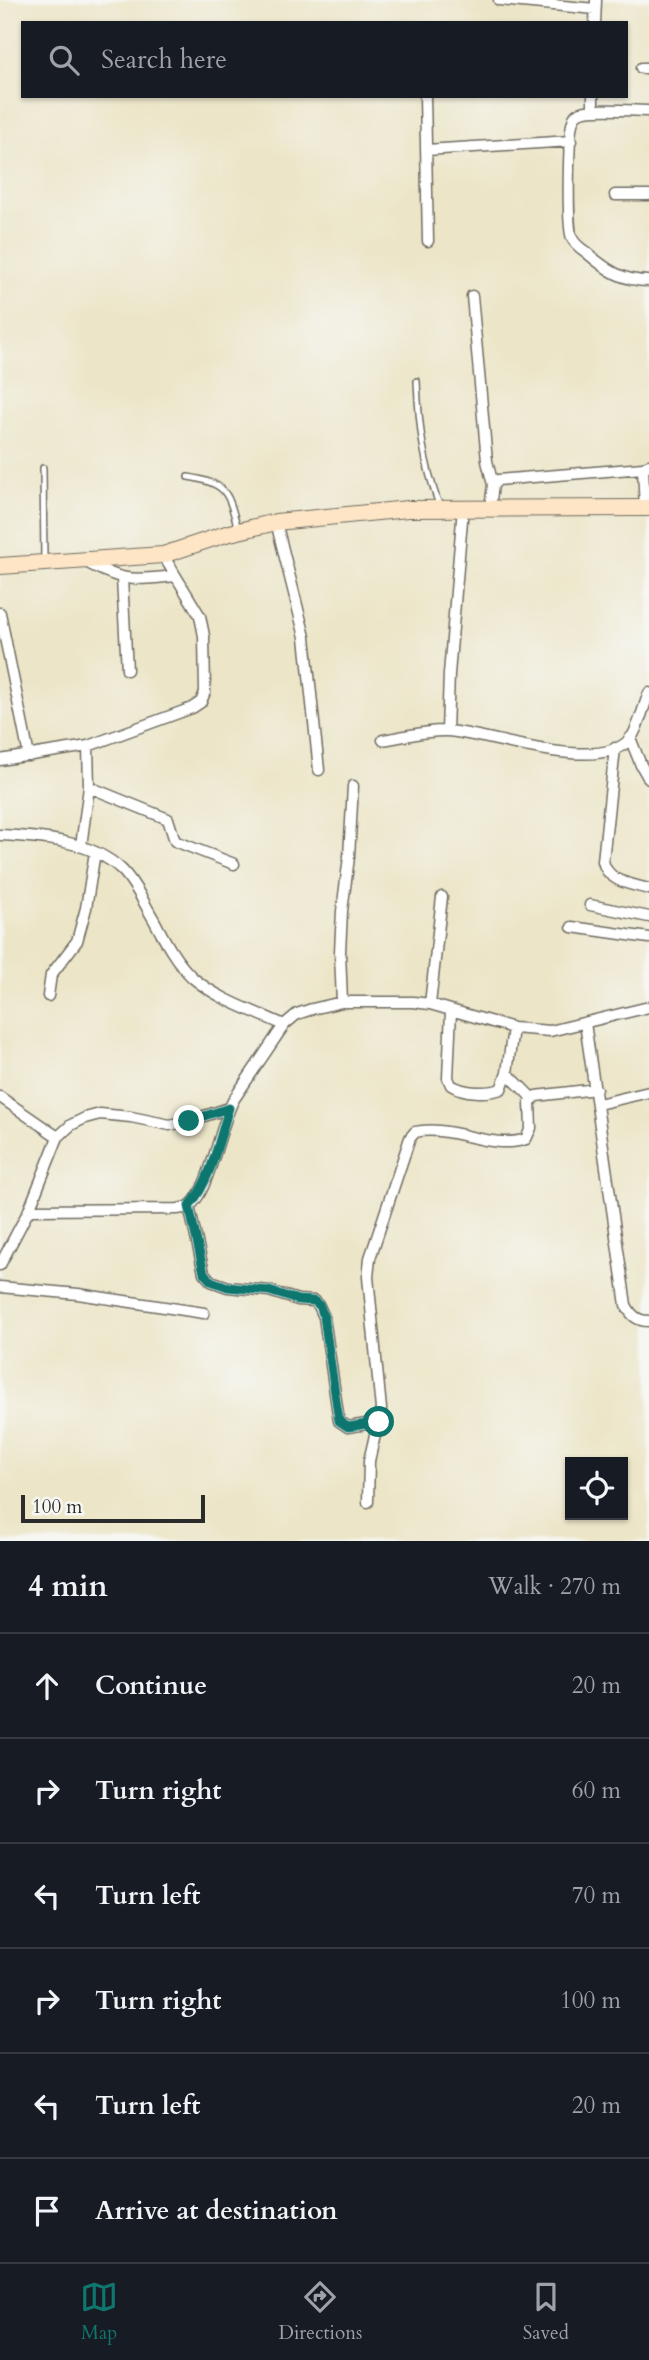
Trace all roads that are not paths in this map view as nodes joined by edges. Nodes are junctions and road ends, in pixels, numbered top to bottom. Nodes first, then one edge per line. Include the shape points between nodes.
1 (499, 0) edge
2 (596, 4) edge
3 (425, 98) edge
4 (593, 98) edge
5 (593, 110) junction
6 (649, 111) edge
7 (570, 142) junction
8 (426, 150) junction
9 (615, 195) dead end
10 (649, 195) edge
11 (428, 241) dead end
12 (649, 281) edge
13 (472, 296) dead end
14 (417, 382) dead end
15 (646, 467) edge
16 (43, 468) dead end
17 (188, 478) dead end
18 (493, 485) junction
19 (463, 508) junction
20 (490, 508) junction
21 (647, 508) edge
22 (441, 509) junction
23 (275, 522) junction
24 (239, 531) junction
25 (163, 555) junction
26 (86, 562) junction
27 (44, 564) junction
28 (0, 566) edge
29 (176, 576) junction
30 (122, 579) junction
31 (0, 613) edge
32 (127, 670) dead end
33 (649, 693) edge
34 (644, 716) edge
35 (447, 731) junction
36 (631, 738) junction
37 (383, 740) dead end
38 (88, 746) junction
39 (615, 748) junction
40 (29, 756) junction
41 (0, 760) edge
42 (319, 770) dead end
43 (649, 779) edge
44 (354, 786) dead end
45 (89, 788) junction
46 (0, 835) edge
47 (81, 846) junction
48 (95, 852) junction
49 (234, 864) dead end
50 (649, 889) edge
51 (442, 897) dead end
52 (590, 905) dead end
53 (649, 917) edge
54 (572, 927) dead end
55 (649, 938) edge
56 (48, 996) dead end
57 (342, 1002) junction
58 (430, 1004) junction
59 (649, 1007) edge
60 (451, 1011) junction
61 (585, 1023) junction
62 (284, 1025) junction
63 (513, 1028) junction
64 (507, 1073) junction
65 (596, 1089) junction
66 (649, 1092) edge
67 (0, 1097) edge
68 (533, 1099) junction
69 (598, 1104) junction
70 (229, 1108) junction
71 (58, 1137) junction
72 (189, 1206) junction
73 (29, 1210) junction
74 (0, 1265) edge
75 (0, 1287) edge
76 (204, 1313) dead end
77 (649, 1321) edge
78 (379, 1422) junction
79 (368, 1502) dead end

1 - 2 street
3 - 8 street
4 - 5 street
5 - 6 street
5 - 7 street via 576,115
7 - 8 street
7 - 12 street via 569,226 574,242 612,273
8 - 11 street
9 - 10 street
13 - 18 street
14 - 22 lane via 425,460
15 - 18 street via 510,478
15 - 21 street
16 - 27 lane
17 - 24 lane via 218,485 229,496
18 - 20 street
19 - 20 street
19 - 22 street
19 - 35 street
20 - 21 street
22 - 23 street
23 - 24 street
23 - 42 street via 305,636
24 - 25 street
25 - 26 street
25 - 29 street
26 - 27 street
26 - 30 street
27 - 28 street
29 - 30 street
29 - 38 street via 200,616 204,636 205,692 201,702
30 - 32 street
31 - 40 street
33 - 34 street
34 - 36 street
35 - 37 street
35 - 39 street via 560,753
36 - 39 street
36 - 43 street
38 - 40 street
38 - 45 street
39 - 50 street via 603,861 609,876
40 - 41 street
44 - 57 street via 342,911
45 - 47 street
45 - 49 street via 168,819 175,841
46 - 47 street
47 - 48 street
48 - 56 street via 77,941 51,975
48 - 62 street via 121,869 136,888 171,952 193,978 226,999
51 - 58 street
52 - 53 street
54 - 55 street
57 - 58 street
57 - 62 street via 297,1014
58 - 60 street
59 - 61 street
60 - 63 street
60 - 64 street via 451,1085 493,1092 501,1090
61 - 63 street via 550,1031
61 - 65 street
62 - 70 street
63 - 64 street
64 - 68 street
65 - 68 street via 547,1093
65 - 69 street
66 - 69 street
67 - 71 street
68 - 78 street via 531,1128 526,1139 517,1142 439,1130 415,1132 410,1138 370,1258
69 - 77 street via 626,1305 631,1315
70 - 71 street via 170,1125 100,1114 71,1125
70 - 72 street via 208,1172
71 - 73 street
72 - 73 street
72 - 78 street via 204,1273 211,1281 314,1301 320,1306 339,1421 348,1427
73 - 74 street
75 - 76 street
78 - 79 street via 369,1461

